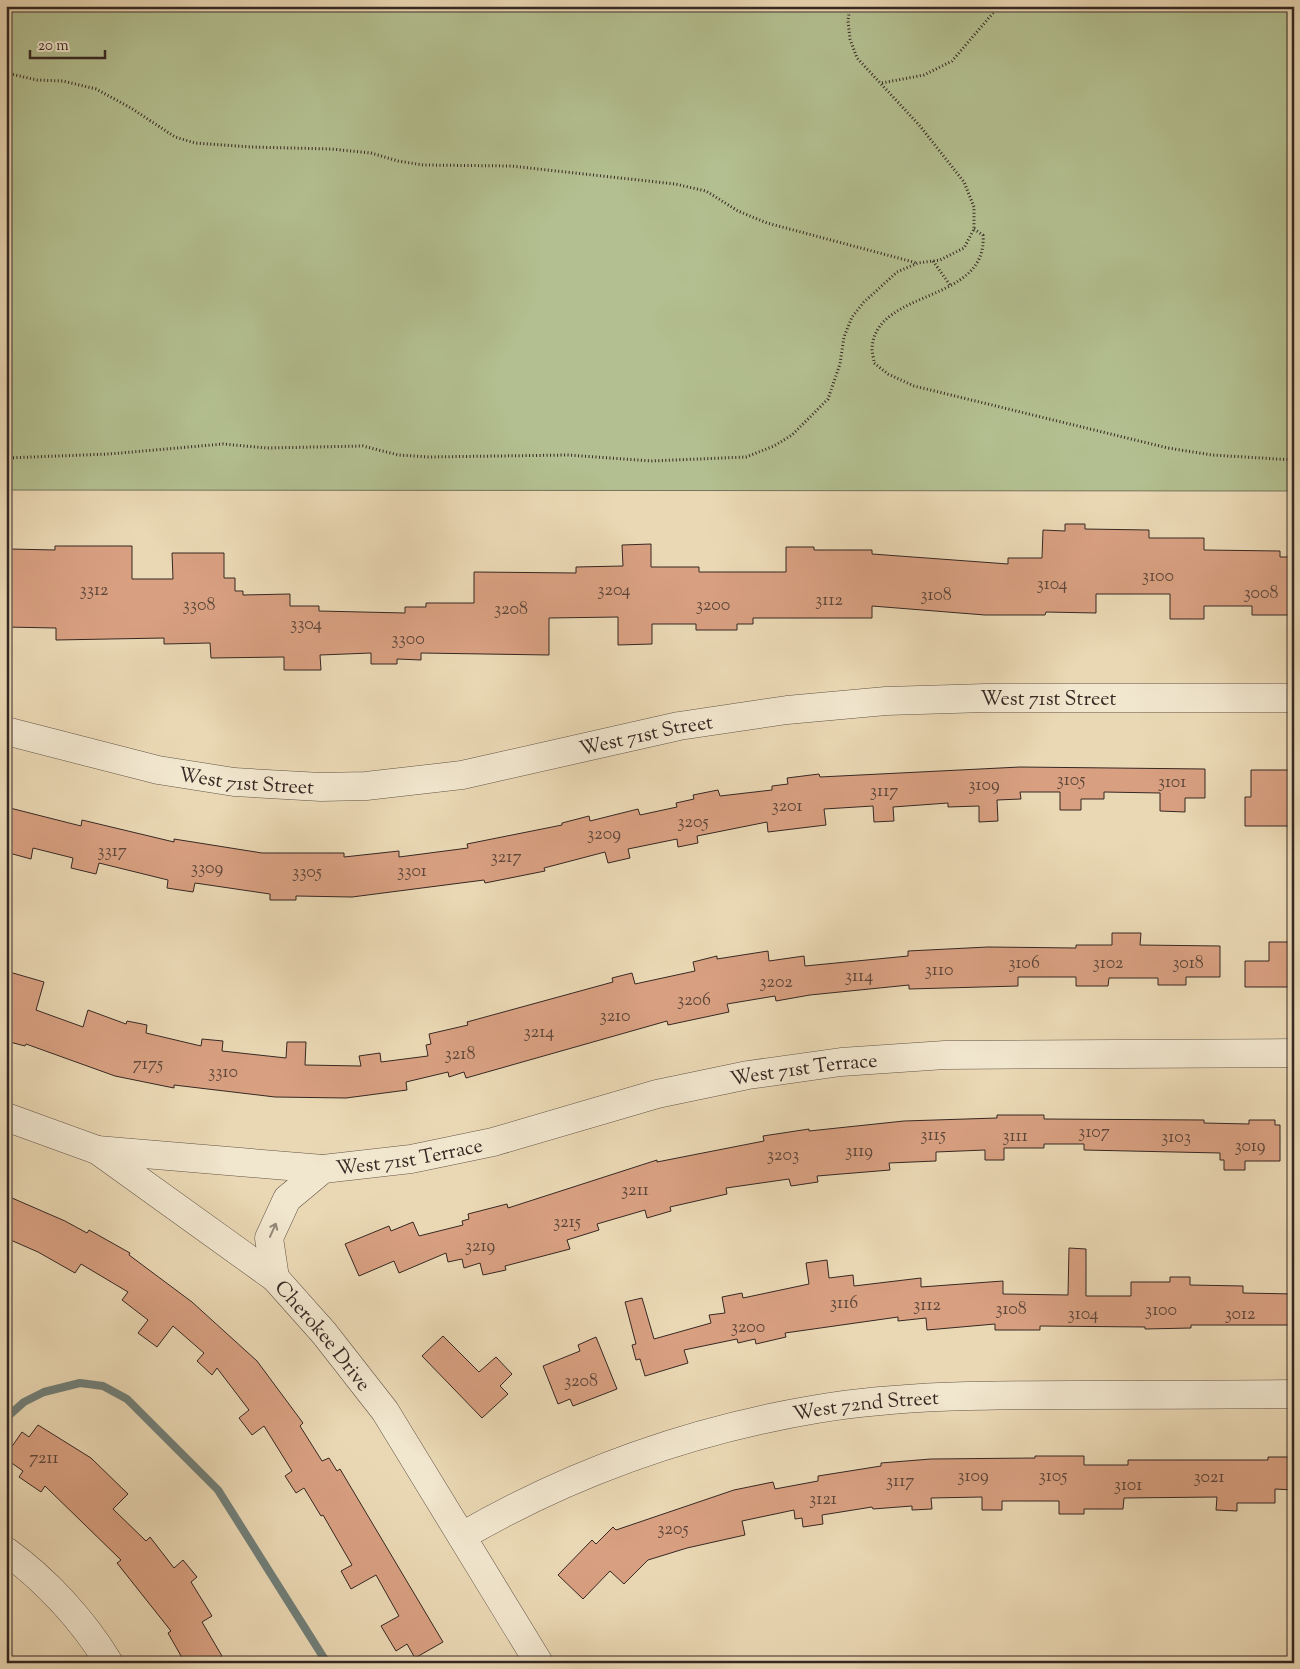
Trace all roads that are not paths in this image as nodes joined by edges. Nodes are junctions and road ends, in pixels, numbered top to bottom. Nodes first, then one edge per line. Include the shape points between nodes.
1 (1294, 698) edge
2 (6, 731) edge
3 (1294, 1053) edge
4 (6, 1117) edge
5 (97, 1150) junction
6 (323, 1169) junction
7 (275, 1278) junction
8 (1294, 1394) edge
9 (462, 1536) junction
10 (6, 1551) edge
11 (108, 1663) edge
12 (538, 1663) edge

1 - 2 street, West 71st Street via 986,698 886,701 787,710 679,726 462,774 366,786 234,782 158,770
3 - 6 street, West 71st Terrace via 945,1055 841,1062 748,1075 658,1094 475,1146 411,1159
4 - 5 street, Cherokee Drive
5 - 6 street, West 71st Terrace
5 - 7 street, Cherokee Drive
7 -> 6 street, West 71st Terrace via 269,1238 287,1198
7 - 9 street, Cherokee Drive via 324,1333 385,1411
8 - 9 street, West 72nd Street via 982,1395 898,1399 817,1409 726,1428 644,1453 566,1482 506,1510
9 - 12 street, Cherokee Drive
10 - 11 street via 54,1592 100,1648

